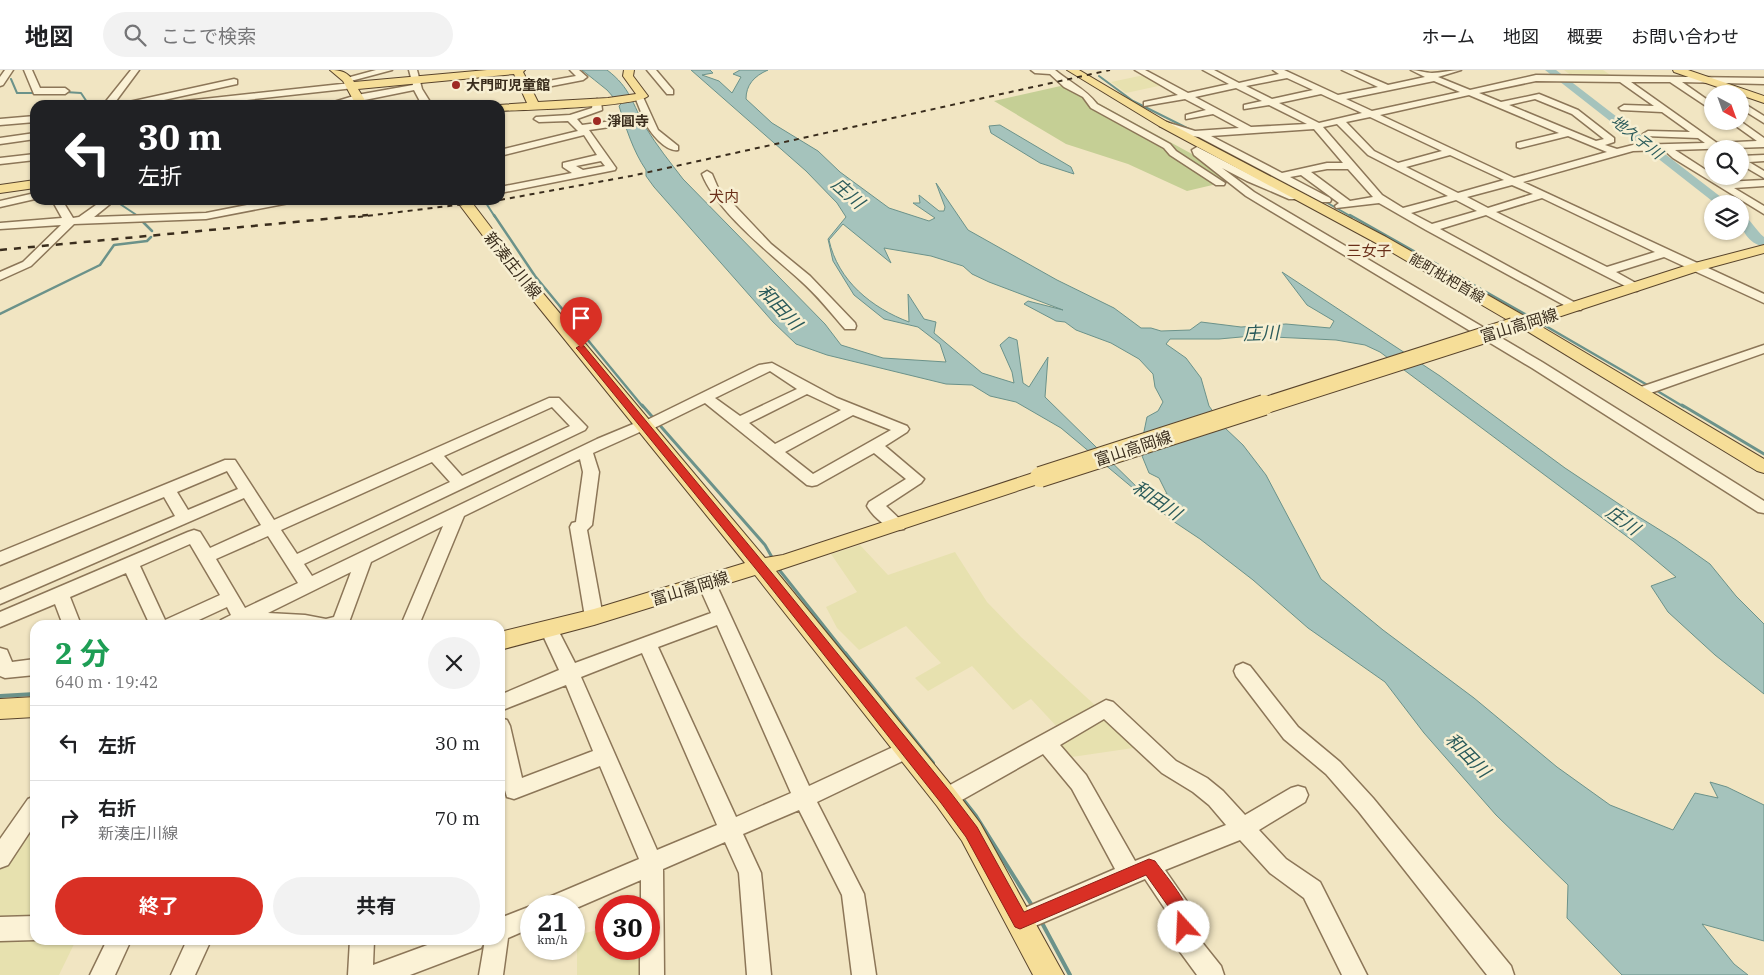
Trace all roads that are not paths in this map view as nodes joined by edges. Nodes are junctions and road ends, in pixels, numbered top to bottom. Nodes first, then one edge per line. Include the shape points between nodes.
1 (9, 70) edge
2 (28, 70) edge
3 (135, 70) edge
4 (335, 70) edge
5 (388, 70) edge
6 (518, 70) edge
7 (574, 70) edge
8 (629, 70) edge
9 (651, 70) edge
10 (1035, 70) edge
11 (1072, 70) edge
12 (1138, 70) edge
13 (1207, 70) edge
14 (1369, 70) edge
15 (1457, 70) edge
16 (1537, 70) edge
17 (1562, 70) edge
18 (1607, 70) edge
19 (1656, 70) edge
20 (1719, 70) edge
21 (1280, 71) edge
22 (1413, 71) edge
23 (1350, 72) edge
24 (1514, 73) dead end
25 (1673, 73) edge
26 (226, 75) dead end
27 (1389, 76) dead end
28 (1432, 77) junction
29 (1548, 78) junction
30 (1572, 78) junction
31 (415, 79) edge
32 (1528, 79) junction
33 (1621, 79) junction
34 (1370, 80) junction
35 (1736, 80) junction
36 (1300, 81) junction
37 (1704, 81) junction
38 (1764, 81) edge
39 (234, 82) junction
40 (349, 82) junction
41 (0, 83) edge
42 (1353, 84) dead end
43 (1452, 85) junction
44 (1710, 85) edge
45 (1714, 85) edge
46 (1238, 86) junction
47 (1337, 87) dead end
48 (526, 88) junction
49 (1387, 88) junction
50 (1433, 89) dead end
51 (65, 91) dead end
52 (1249, 91) junction
53 (1321, 91) junction
54 (670, 92) dead end
55 (1468, 92) junction
56 (1186, 96) junction
57 (248, 97) junction
58 (639, 97) junction
59 (1221, 97) dead end
60 (1337, 98) junction
61 (1485, 98) junction
62 (1749, 98) edge
63 (112, 100) edge
64 (152, 100) edge
65 (221, 100) edge
66 (251, 100) edge
67 (358, 100) edge
68 (362, 100) edge
69 (425, 100) edge
70 (1704, 100) edge
71 (603, 101) junction
72 (1197, 102) junction
73 (1270, 102) junction
74 (1422, 102) junction
75 (1763, 102) edge
76 (1749, 103) edge
77 (534, 104) junction
78 (1146, 104) dead end
79 (1499, 104) junction
80 (1560, 106) junction
81 (505, 107) edge
82 (1247, 107) dead end
83 (1371, 108) junction
84 (1587, 108) dead end
85 (1624, 108) dead end
86 (1663, 109) junction
87 (1158, 110) dead end
88 (1749, 110) edge
89 (1214, 111) junction
90 (1574, 112) junction
91 (1523, 115) junction
92 (1190, 117) dead end
93 (571, 118) junction
94 (30, 119) edge
95 (539, 119) junction
96 (647, 119) junction
97 (1586, 119) junction
98 (1764, 120) edge
99 (1339, 121) junction
100 (0, 122) edge
101 (1163, 124) junction
102 (1316, 126) junction
103 (1553, 127) junction
104 (583, 130) junction
105 (1249, 130) junction
106 (1746, 130) edge
107 (1569, 133) junction
108 (1198, 134) junction
109 (1648, 134) dead end
110 (1701, 135) junction
111 (30, 137) edge
112 (0, 140) edge
113 (549, 140) junction
114 (1706, 140) edge
115 (1764, 143) edge
116 (1596, 144) junction
117 (1749, 145) edge
118 (1520, 146) dead end
119 (675, 148) dead end
120 (1664, 148) junction
121 (1704, 149) edge
122 (1704, 151) edge
123 (505, 152) edge
124 (1451, 152) junction
125 (1617, 153) junction
126 (1689, 154) dead end
127 (30, 158) edge
128 (604, 158) junction
129 (1764, 158) edge
130 (0, 161) edge
131 (1749, 161) edge
132 (1350, 166) junction
133 (1397, 166) junction
134 (1704, 167) edge
135 (1749, 167) edge
136 (1695, 168) junction
137 (1304, 172) junction
138 (582, 174) junction
139 (707, 174) dead end
140 (1704, 174) edge
141 (1764, 175) edge
142 (1280, 176) junction
143 (1512, 181) junction
144 (1764, 182) edge
145 (1749, 183) edge
146 (1722, 185) edge
147 (30, 186) edge
148 (0, 189) edge
149 (30, 189) edge
150 (505, 189) edge
151 (1764, 192) edge
152 (1736, 193) junction
153 (1250, 194) junction
154 (1542, 195) junction
155 (1458, 196) junction
156 (1302, 198) junction
157 (1382, 199) junction
158 (1326, 200) dead end
159 (0, 204) edge
160 (60, 205) edge
161 (103, 205) edge
162 (259, 205) edge
163 (467, 205) edge
164 (1763, 209) edge
165 (1488, 211) junction
166 (1401, 212) junction
167 (82, 220) junction
168 (68, 221) junction
169 (0, 226) edge
170 (1430, 228) junction
171 (1762, 250) edge
172 (1664, 253) junction
173 (1696, 268) junction
174 (1606, 271) junction
175 (0, 276) edge
176 (1637, 287) junction
177 (1763, 297) edge
178 (1577, 307) junction
179 (1527, 322) junction
180 (850, 326) dead end
181 (1764, 350) edge
182 (807, 389) junction
183 (1649, 389) junction
184 (706, 397) junction
185 (851, 410) junction
186 (738, 423) junction
187 (644, 426) junction
188 (876, 446) junction
189 (774, 451) junction
190 (585, 452) junction
191 (434, 455) junction
192 (1764, 467) edge
193 (460, 484) junction
194 (168, 490) junction
195 (247, 491) junction
196 (1764, 508) edge
197 (457, 513) junction
198 (184, 518) junction
199 (898, 525) junction
200 (271, 528) junction
201 (206, 557) junction
202 (0, 559) edge
203 (362, 560) junction
204 (294, 562) junction
205 (130, 564) junction
206 (760, 566) junction
207 (707, 584) junction
208 (309, 586) junction
209 (60, 594) junction
210 (0, 597) edge
211 (230, 598) junction
212 (721, 616) junction
213 (594, 617) junction
214 (0, 620) edge
215 (70, 620) edge
216 (157, 620) edge
217 (182, 620) edge
218 (235, 620) edge
219 (237, 620) edge
220 (342, 620) edge
221 (412, 620) edge
222 (549, 630) junction
223 (505, 640) edge
224 (648, 644) junction
225 (0, 655) edge
226 (30, 668) edge
227 (1243, 670) dead end
228 (570, 673) junction
229 (505, 701) edge
230 (30, 707) edge
231 (0, 709) edge
232 (1046, 743) junction
233 (505, 749) edge
234 (906, 750) junction
235 (604, 754) junction
236 (1298, 795) dead end
237 (804, 798) junction
238 (946, 798) junction
239 (30, 813) edge
240 (1243, 828) junction
241 (731, 829) junction
242 (0, 858) edge
243 (652, 864) junction
244 (1140, 870) junction
245 (580, 895) edge
246 (1020, 921) junction
247 (520, 922) edge
248 (30, 928) edge
249 (505, 928) edge
250 (0, 930) edge
251 (117, 945) edge
252 (197, 945) edge
253 (362, 945) edge
254 (459, 945) edge
255 (496, 945) edge
256 (102, 975) edge
257 (183, 975) edge
258 (360, 975) edge
259 (378, 975) edge
260 (491, 975) edge
261 (652, 975) edge
262 (759, 975) edge
263 (864, 975) edge
264 (1049, 975) edge
265 (1212, 975) edge
266 (1355, 975) edge
267 (1502, 975) edge

1 - 41 street
2 - 51 street via 37,92
3 - 63 street
4 - 40 main road
5 - 40 street
6 - 31 main road
6 - 48 main road
7 - 48 street via 583,77
8 - 58 main road via 628,76 643,96
9 - 54 street
10 - 153 street via 1052,72 1086,95 1094,106 1167,146 1235,192
11 - 101 main road, 能町枇杷首線
12 - 56 street
13 - 46 street
14 - 23 street
15 - 28 street
16 - 29 street
17 - 30 street
18 - 33 street
19 - 25 street
20 - 35 street
21 - 36 street
21 - 46 street
22 - 28 street
23 - 34 street
24 - 32 street
25 - 33 street
25 - 37 main road
25 - 70 street
26 - 39 street
27 - 34 street
28 - 43 street
28 - 49 street
29 - 30 street
29 - 32 street
30 - 33 street
31 - 40 main road
31 - 68 street
31 - 69 street
32 - 55 street
33 - 86 street
34 - 42 street
34 - 49 street
35 - 37 street
35 - 38 street
35 - 75 street
36 - 52 street
36 - 53 street
37 - 44 street
37 - 45 main road
37 - 75 main road
39 - 57 street
39 - 64 street
40 - 57 street
40 - 67 main road
43 - 50 street
43 - 55 street
46 - 52 street
46 - 56 street
47 - 53 street
48 - 77 main road
49 - 60 street
49 - 74 street
52 - 73 street
53 - 60 street
53 - 73 street
55 - 61 street
55 - 74 street
56 - 72 street
56 - 78 street
57 - 65 street
57 - 66 street
58 - 71 main road
58 - 96 street
59 - 72 street
60 - 83 street via 1355,106
61 - 74 street via 1438,109
61 - 79 street
62 - 75 main road
71 - 77 main road
71 - 93 street via 597,110
72 - 87 street
72 - 89 street
73 - 82 street
73 - 102 street
74 - 83 street
75 - 76 street
77 - 81 main road
77 - 95 street
79 - 80 street via 1536,96
79 - 91 street
80 - 90 street
80 - 91 street
83 - 99 street
83 - 124 street
84 - 90 street
85 - 86 street
86 - 110 street
88 - 98 street
89 - 92 street
89 - 105 street
90 - 97 street
91 - 103 street
93 - 95 street
93 - 104 street
94 - 100 street
95 - 113 street
96 - 104 street
96 - 119 street via 654,131
97 - 103 street
97 - 116 street via 1611,140
99 - 102 street
99 - 133 street via 1371,152
101 - 108 street
101 - 156 main road, 能町枇杷首線
102 - 105 street
102 - 132 street
103 - 107 street
104 - 113 street
104 - 128 street
105 - 108 street
106 - 115 street
107 - 116 street
107 - 118 street
108 - 142 street
109 - 110 street
110 - 114 street
111 - 112 street
113 - 123 street
115 - 117 street
116 - 125 street
120 - 121 street
120 - 125 street via 1633,148
120 - 136 street
122 - 126 street
124 - 133 street
124 - 143 street
125 - 143 street
127 - 130 street
128 - 138 street via 611,168
128 - 138 street via 567,165
129 - 131 street
132 - 137 street via 1327,166
132 - 157 street
133 - 155 street
134 - 136 street
135 - 141 street
136 - 140 street
137 - 142 street
137 - 157 street via 1344,206
138 - 150 street
139 - 180 street via 713,189
142 - 158 street
143 - 154 street
143 - 155 street
144 - 145 street
146 - 152 street
147 - 148 main road
149 - 159 street
151 - 152 street
152 - 164 street
153 - 156 street via 1197,150 1250,180
153 - 196 street via 1537,365
154 - 165 street
154 - 172 street
155 - 165 street
155 - 166 street
156 - 179 main road, 能町枇杷首線
157 - 166 street
160 - 168 street
161 - 167 street
162 - 167 street via 206,216
163 - 187 main road, 新湊庄川線
165 - 170 street
165 - 174 street
166 - 170 street
167 - 168 street
168 - 169 street
168 - 175 street via 27,264
170 - 178 street
171 - 173 main road, 富山高岡線
172 - 173 street
172 - 174 street
173 - 176 main road, 富山高岡線
173 - 177 street
174 - 176 street
176 - 178 main road, 富山高岡線
178 - 179 main road, 富山高岡線
179 - 183 main road, 能町枇杷首線
179 - 199 main road, 富山高岡線, bridge
181 - 183 street
182 - 184 street via 772,367
182 - 185 street
182 - 186 street
183 - 192 main road, 能町枇杷首線
184 - 186 street
184 - 187 street
185 - 188 street via 902,428
185 - 189 street
186 - 189 street
187 - 190 street
187 - 206 main road, 新湊庄川線
188 - 189 street via 812,481
188 - 199 street via 916,479 875,506
190 - 197 street
190 - 213 street via 591,472 584,525 578,527
191 - 193 street
191 - 193 street via 554,401 580,427
191 - 200 street
193 - 204 street
194 - 195 street via 230,464
194 - 198 street
194 - 202 street
195 - 198 street
195 - 200 street
197 - 203 street
197 - 221 street
198 - 210 street
199 - 206 main road, 富山高岡線 via 784,562
200 - 201 street
200 - 204 street
201 - 205 street via 194,536
201 - 211 street
203 - 208 street
203 - 220 street
204 - 208 street
205 - 209 street
205 - 216 street
206 - 207 main road, 富山高岡線
206 - 234 main road, 新湊庄川線
207 - 212 street
207 - 213 main road, 富山高岡線
208 - 219 street
209 - 214 street
209 - 215 street
211 - 217 street
211 - 218 street
212 - 224 street
212 - 237 street
213 - 222 main road, 富山高岡線
222 - 223 main road, 富山高岡線
222 - 228 street
224 - 228 street
224 - 241 street
225 - 226 street via 5,670
227 - 267 street via 1291,733 1333,768 1366,805
228 - 229 street
228 - 235 street
230 - 231 main road
232 - 238 street
232 - 240 street via 1106,708 1169,767 1216,798
232 - 244 street via 1080,782
233 - 235 street via 514,790
234 - 237 street
234 - 238 main road, 新湊庄川線
235 - 243 street
236 - 240 street
237 - 241 street
237 - 263 street via 852,894
238 - 246 main road, 新湊庄川線 via 971,832
239 - 242 street
240 - 244 street
240 - 266 street via 1278,866 1312,890
241 - 243 street
241 - 262 street via 750,873
243 - 245 street
243 - 261 street
244 - 246 street
244 - 265 street via 1182,914 1186,941
246 - 264 main road, 新湊庄川線
247 - 249 street
248 - 250 street
251 - 256 street
252 - 257 street
253 - 258 street
254 - 259 street
255 - 260 street

